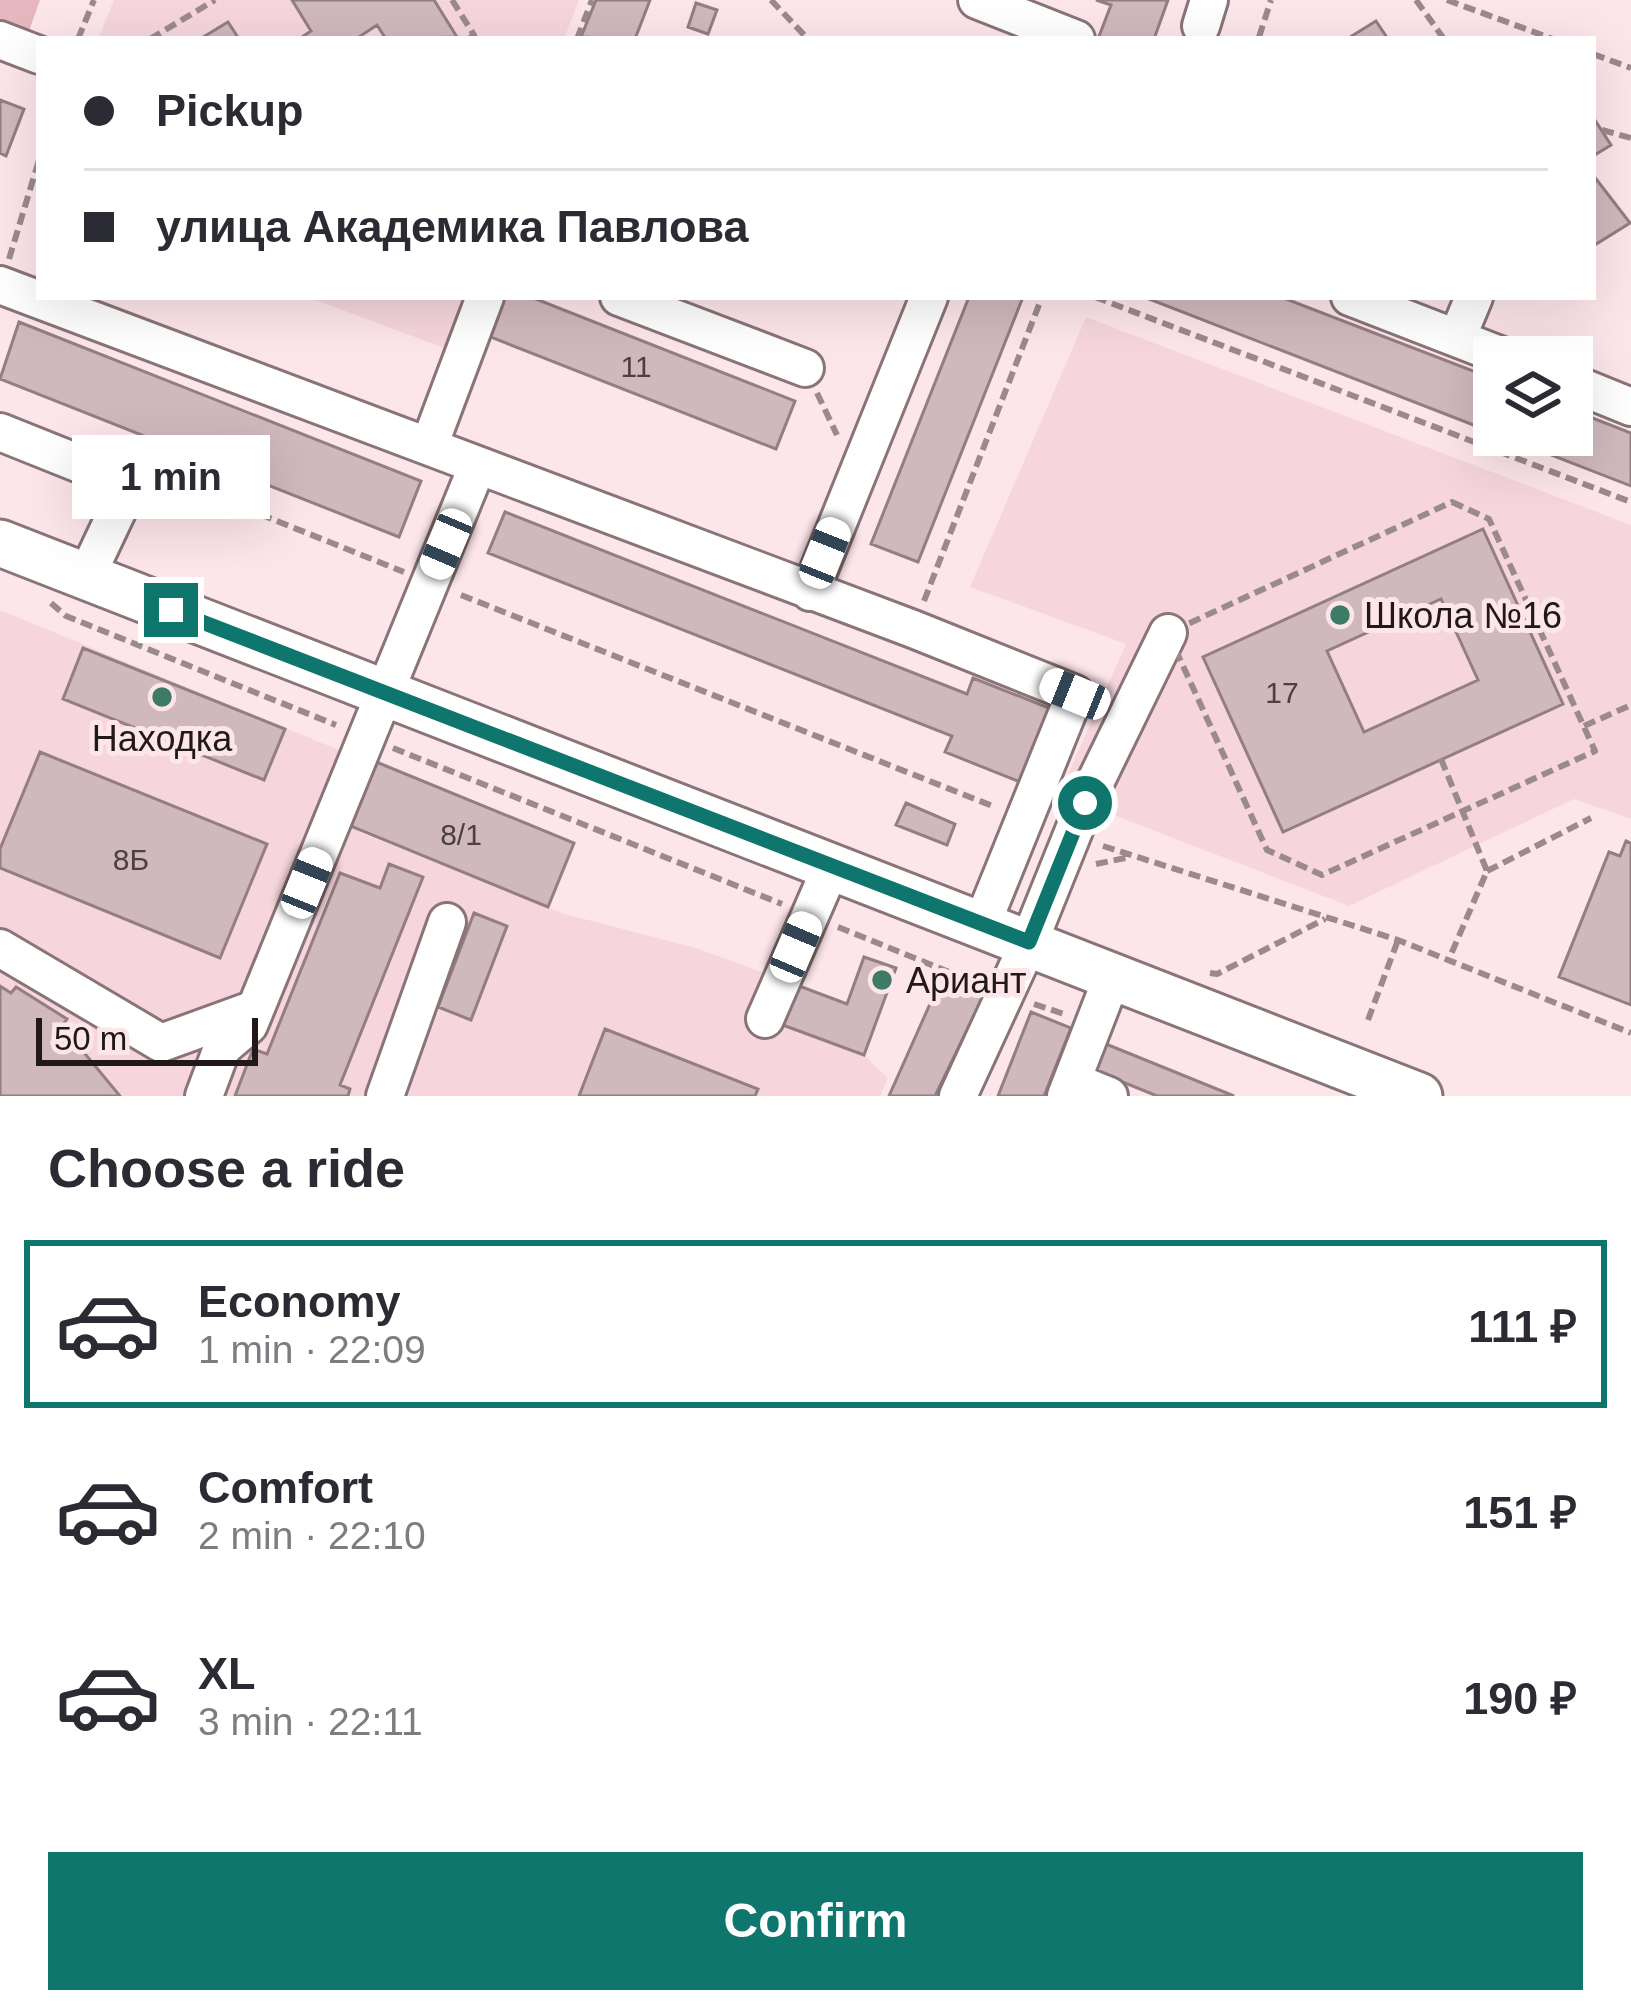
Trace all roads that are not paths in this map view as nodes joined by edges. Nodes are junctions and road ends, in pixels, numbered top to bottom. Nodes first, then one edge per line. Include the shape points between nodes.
1 (977, 0) edge
2 (1068, 36) edge
3 (0, 40) edge
4 (36, 54) edge
5 (0, 287) edge
6 (484, 300) edge
7 (627, 300) edge
8 (928, 300) edge
9 (1358, 300) edge
10 (1473, 300) edge
11 (1457, 338) junction
12 (1473, 344) edge
13 (805, 368) road end
14 (1593, 389) edge
15 (1629, 400) edge
16 (0, 432) edge
17 (429, 446) junction
18 (477, 467) junction
19 (0, 543) edge
20 (86, 577) junction
21 (810, 592) junction
22 (1168, 633) road end
23 (384, 692) junction
24 (832, 865) junction
25 (446, 922) dead end
26 (982, 924) junction
27 (1029, 942) junction
28 (0, 948) edge
29 (1113, 974) junction
30 (255, 1009) junction
31 (765, 1019) dead end
32 (1069, 1089) edge
33 (204, 1096) edge
34 (385, 1096) edge
35 (958, 1096) edge
36 (1109, 1096) edge
37 (1420, 1096) edge

1 - 2 lane
3 - 4 lane
5 - 17 lane
6 - 17 lane
7 - 13 lane
8 - 21 lane
9 - 11 lane
10 - 11 lane
11 - 12 lane
14 - 15 lane
16 - 20 lane via 130,484
17 - 18 lane
18 - 21 lane
18 - 23 lane
19 - 20 main road
20 - 23 main road
21 - 26 lane via 1075,694
22 - 27 lane
23 - 24 main road
23 - 30 lane
24 - 26 main road
24 - 31 lane
25 - 34 lane
26 - 27 main road
27 - 29 main road
27 - 35 lane
28 - 30 lane via 161,1043
29 - 32 lane
29 - 37 main road
30 - 33 lane via 222,1048
32 - 36 lane

